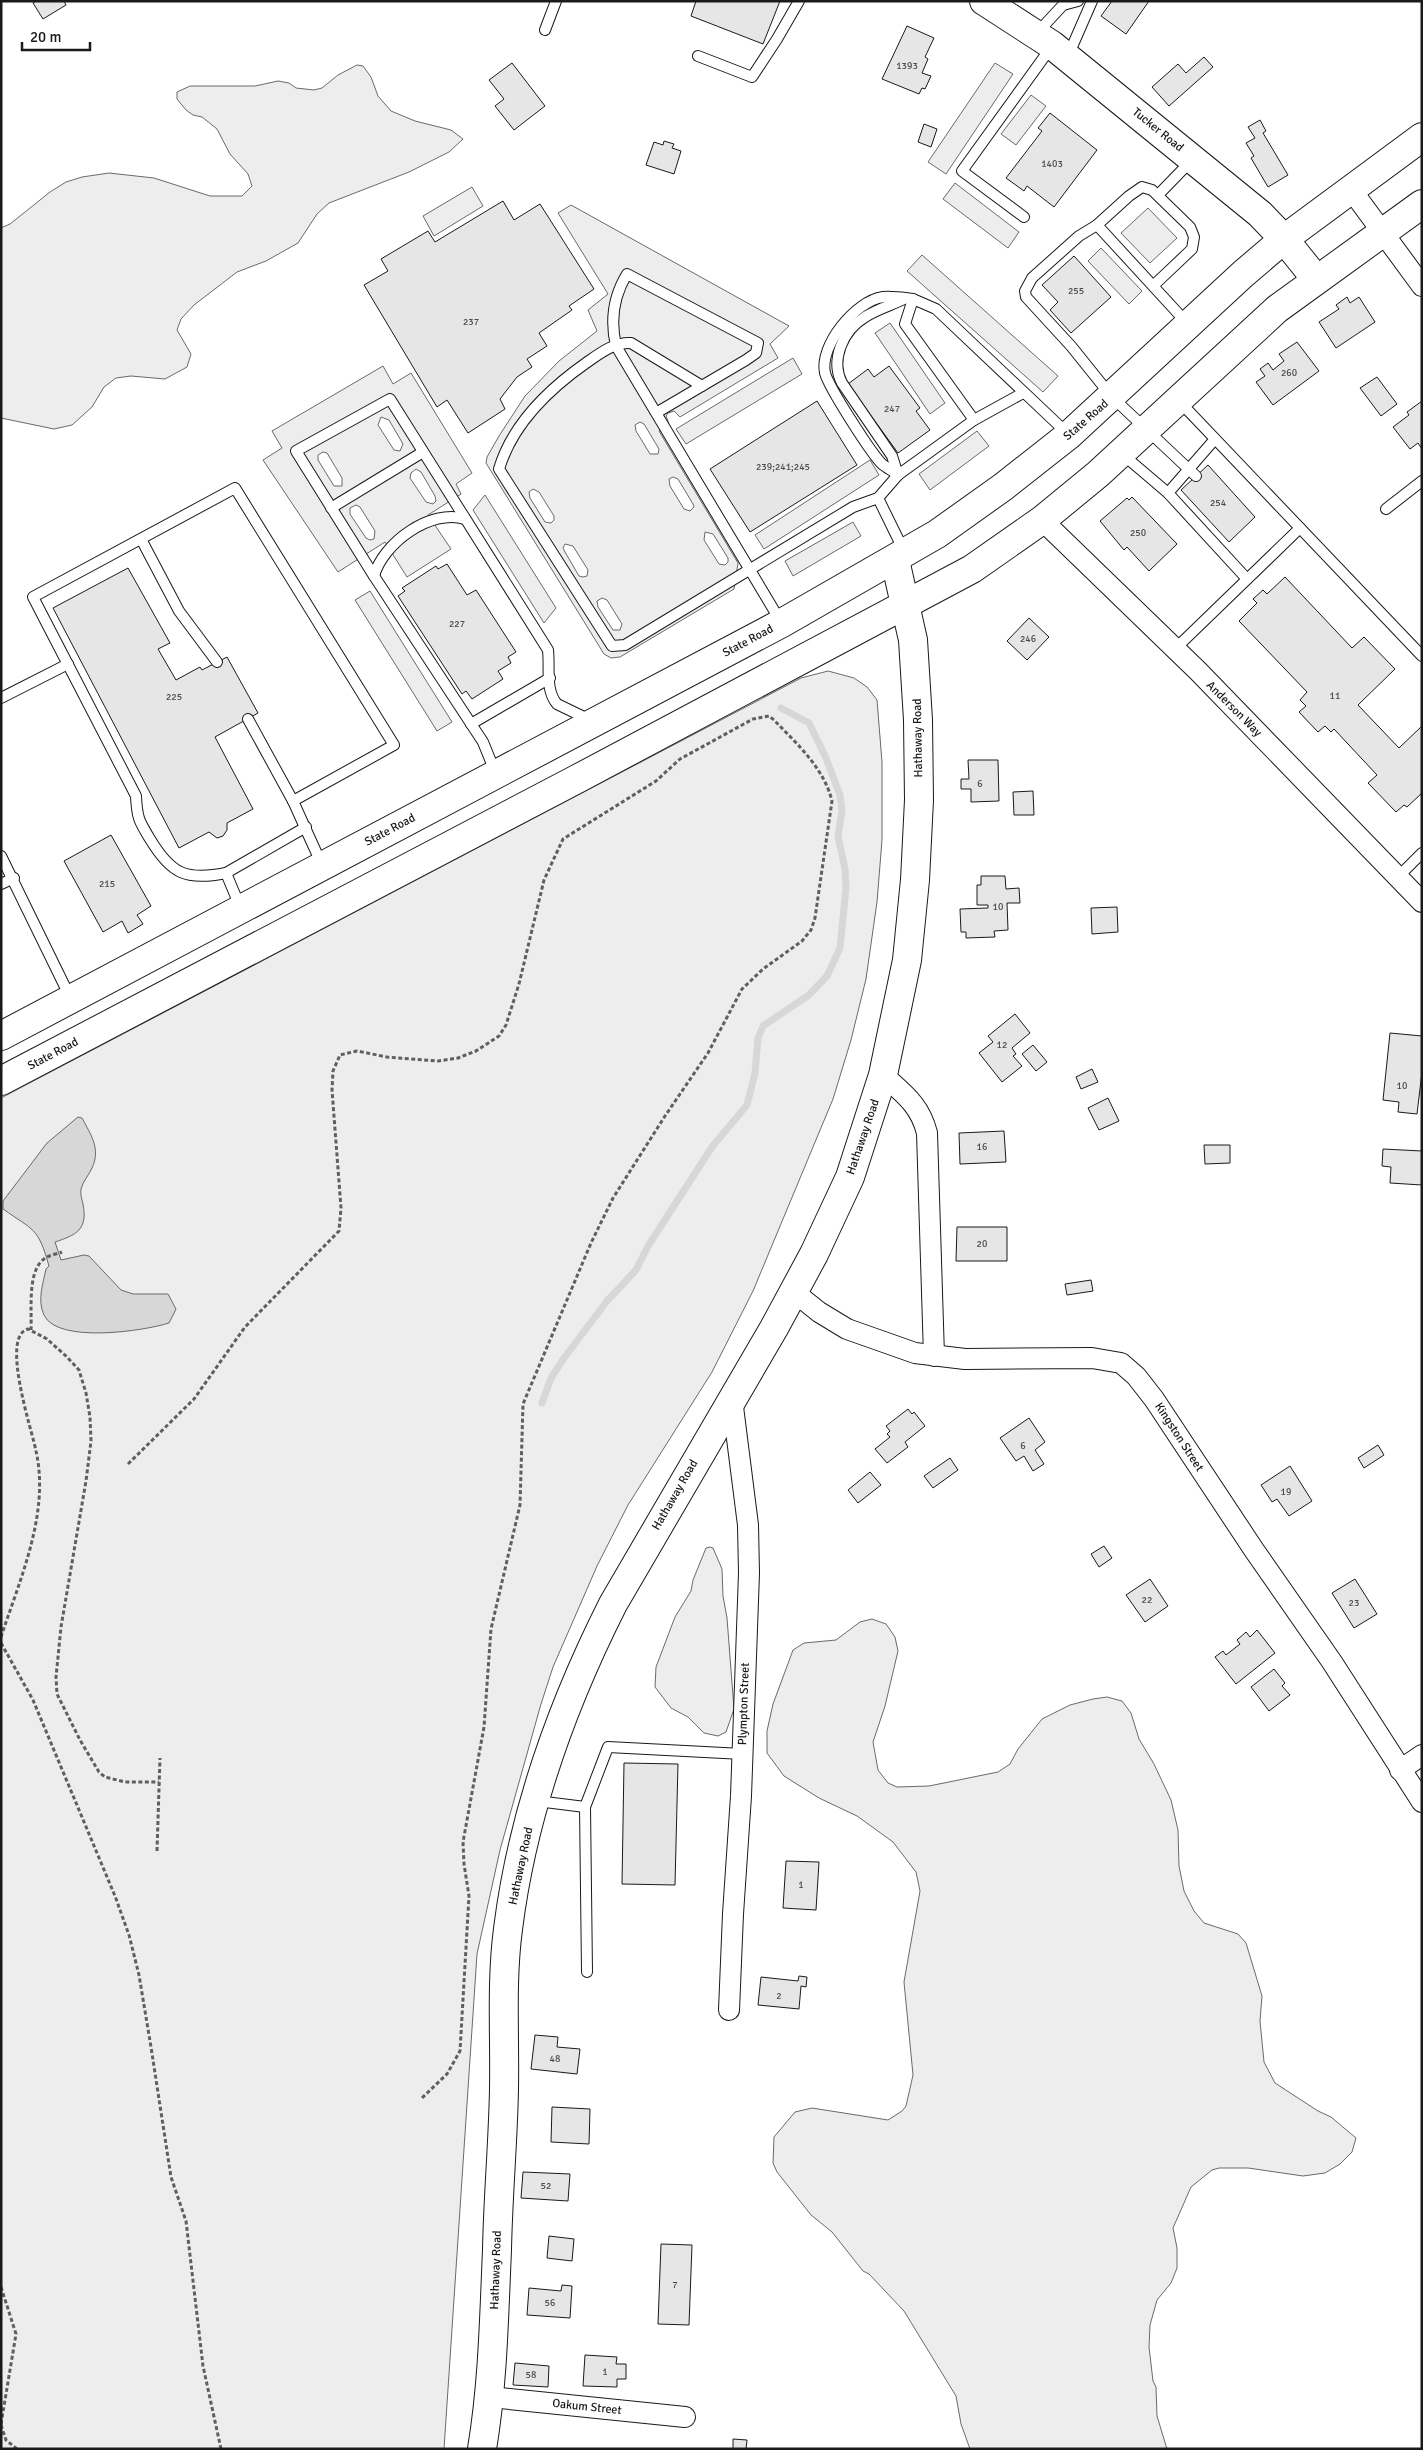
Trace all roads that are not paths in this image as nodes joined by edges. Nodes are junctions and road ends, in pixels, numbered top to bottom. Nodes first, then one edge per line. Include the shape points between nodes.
1 (556, 1) edge
2 (799, 1) edge
3 (984, 1) edge
4 (1078, 1) edge
5 (1092, 1) edge
6 (545, 30) dead end
7 (1052, 45) junction
8 (698, 56) dead end
9 (1422, 137) edge
10 (1193, 158) junction
11 (1350, 188) junction
12 (1158, 195) junction
13 (1422, 204) edge
14 (1024, 217) dead end
15 (1097, 226) junction
16 (1382, 232) junction
17 (1284, 239) junction
18 (1316, 279) junction
19 (1153, 286) junction
20 (1422, 286) edge
21 (909, 299) junction
22 (1189, 325) junction
23 (616, 346) junction
24 (702, 386) junction
25 (1023, 393) junction
26 (1112, 397) junction
27 (1178, 401) junction
28 (656, 413) junction
29 (974, 420) junction
30 (1147, 428) junction
31 (1069, 435) junction
32 (1215, 439) junction
33 (423, 452) junction
34 (1120, 453) junction
35 (1192, 473) junction
36 (898, 475) junction
37 (1422, 481) edge
38 (1168, 494) junction
39 (878, 498) junction
40 (331, 508) junction
41 (1386, 509) dead end
42 (465, 519) junction
43 (1042, 520) junction
44 (1300, 528) junction
45 (141, 538) junction
46 (900, 557) junction
47 (751, 570) junction
48 (374, 576) junction
49 (1247, 579) junction
50 (906, 605) junction
51 (782, 623) junction
52 (1175, 649) junction
53 (1422, 656) edge
54 (217, 662) dead end
55 (68, 664) junction
56 (550, 678) junction
57 (1, 698) edge
58 (248, 719) dead end
59 (596, 723) junction
60 (471, 724) junction
61 (496, 774) junction
62 (293, 801) junction
63 (306, 826) junction
64 (1422, 854) edge
65 (1, 856) edge
66 (322, 866) junction
67 (226, 873) junction
68 (1398, 877) junction
69 (14, 878) junction
70 (1, 884) edge
71 (1422, 902) edge
72 (241, 909) junction
73 (71, 1000) junction
74 (89, 1035) junction
75 (1, 1036) edge
76 (883, 1075) junction
77 (1, 1081) edge
78 (794, 1292) junction
79 (934, 1356) junction
80 (732, 1399) junction
81 (743, 1754) junction
82 (1422, 1755) edge
83 (1400, 1770) junction
84 (536, 1801) junction
85 (1422, 1802) edge
86 (585, 1807) junction
87 (587, 1972) dead end
88 (729, 2010) dead end
89 (490, 2397) junction
90 (685, 2417) dead end
91 (482, 2449) edge

1 - 6 lane
2 - 8 lane via 752,77
3 - 7 main road, Tucker Road
4 - 7 lane via 1063,6
5 - 7 lane
7 - 10 main road, Tucker Road
7 - 14 lane via 962,171
9 - 11 main road, State Road
10 - 12 lane
10 - 17 main road, Tucker Road via 1260,214
11 - 16 street
11 - 17 main road, State Road
12 - 15 lane via 1148,187 1136,190
12 - 19 lane via 1190,227 1194,244
13 - 16 main road, State Road
15 - 19 lane
15 - 26 lane via 1079,236 1032,278 1025,290 1030,303 1071,346
16 - 18 main road, State Road
16 - 20 street
17 - 18 main road, Tucker Road
17 - 22 main road, State Road
18 - 27 main road, State Road via 1278,308
19 - 22 lane
21 - 25 lane via 936,309
21 - 29 lane via 905,324
21 - 36 lane via 882,297 860,308 837,333 825,354 824,363 832,390 881,463
22 - 26 main road, State Road
23 - 24 lane via 631,343
23 - 24 lane via 612,331 614,302 627,274 758,343 756,353
23 - 28 lane
23 - 47 lane via 600,353 546,395 503,454 499,469 612,646 625,645
24 - 28 lane
25 - 29 lane
25 - 31 lane
26 - 30 lane
26 - 31 main road, State Road
27 - 30 main road, State Road
27 - 32 lane
28 - 47 lane
29 - 36 lane
30 - 34 main road, State Road
30 - 35 lane
31 - 46 main road, State Road via 973,510
32 - 35 lane
32 - 44 lane
33 - 40 lane
33 - 40 lane via 390,399 296,451
33 - 42 lane
34 - 38 lane
34 - 43 main road, State Road
35 - 38 lane
36 - 39 lane
37 - 41 lane
38 - 49 lane
39 - 46 lane
39 - 47 lane via 853,507
40 - 48 lane
42 - 48 lane via 452,515 437,517 418,528 386,551
42 - 56 lane via 548,650
43 - 50 main road, State Road via 972,569
43 - 52 street, Anderson Way
44 - 49 lane
44 - 53 lane
45 - 54 lane via 179,611
45 - 55 lane via 33,597
45 - 62 lane via 235,488 394,745
46 - 50 main road, Hathaway Road
46 - 51 main road, State Road
47 - 51 lane
48 - 60 lane
49 - 52 lane
50 - 74 main road, State Road
50 - 76 main road, Hathaway Road via 917,683 918,841 907,960
51 - 59 main road, State Road
52 - 68 street, Anderson Way
55 - 57 lane
55 - 67 lane via 136,796 137,817 163,860 178,871 204,877
56 - 59 lane via 549,690 558,704
56 - 60 lane
58 - 62 lane
59 - 61 main road, State Road
60 - 61 lane via 483,742
61 - 66 main road, State Road
62 - 63 lane
63 - 66 lane
63 - 67 lane
64 - 68 lane
65 - 69 lane
66 - 72 main road, State Road
67 - 72 lane
68 - 71 street, Anderson Way
69 - 70 lane
69 - 73 lane
72 - 73 main road, State Road
73 - 74 main road
73 - 75 main road, State Road
74 - 77 main road, State Road
76 - 78 main road, Hathaway Road via 850,1176
76 - 79 street via 912,1101 923,1116 928,1133
78 - 79 street, Kingston Street via 847,1329 896,1348
78 - 80 main road, Hathaway Road
79 - 83 street, Kingston Street via 965,1359 1085,1357 1112,1360 1129,1369 1154,1399 1332,1662
80 - 81 street, Plympton Street via 748,1525
80 - 84 main road, Hathaway Road via 591,1647 570,1698
81 - 86 lane via 608,1747
81 - 88 street, Plympton Street
82 - 83 street
83 - 85 street, Kingston Street
84 - 86 lane
84 - 89 main road, Hathaway Road via 508,1930
86 - 87 lane
89 - 90 street, Oakum Street
89 - 91 main road, Hathaway Road

